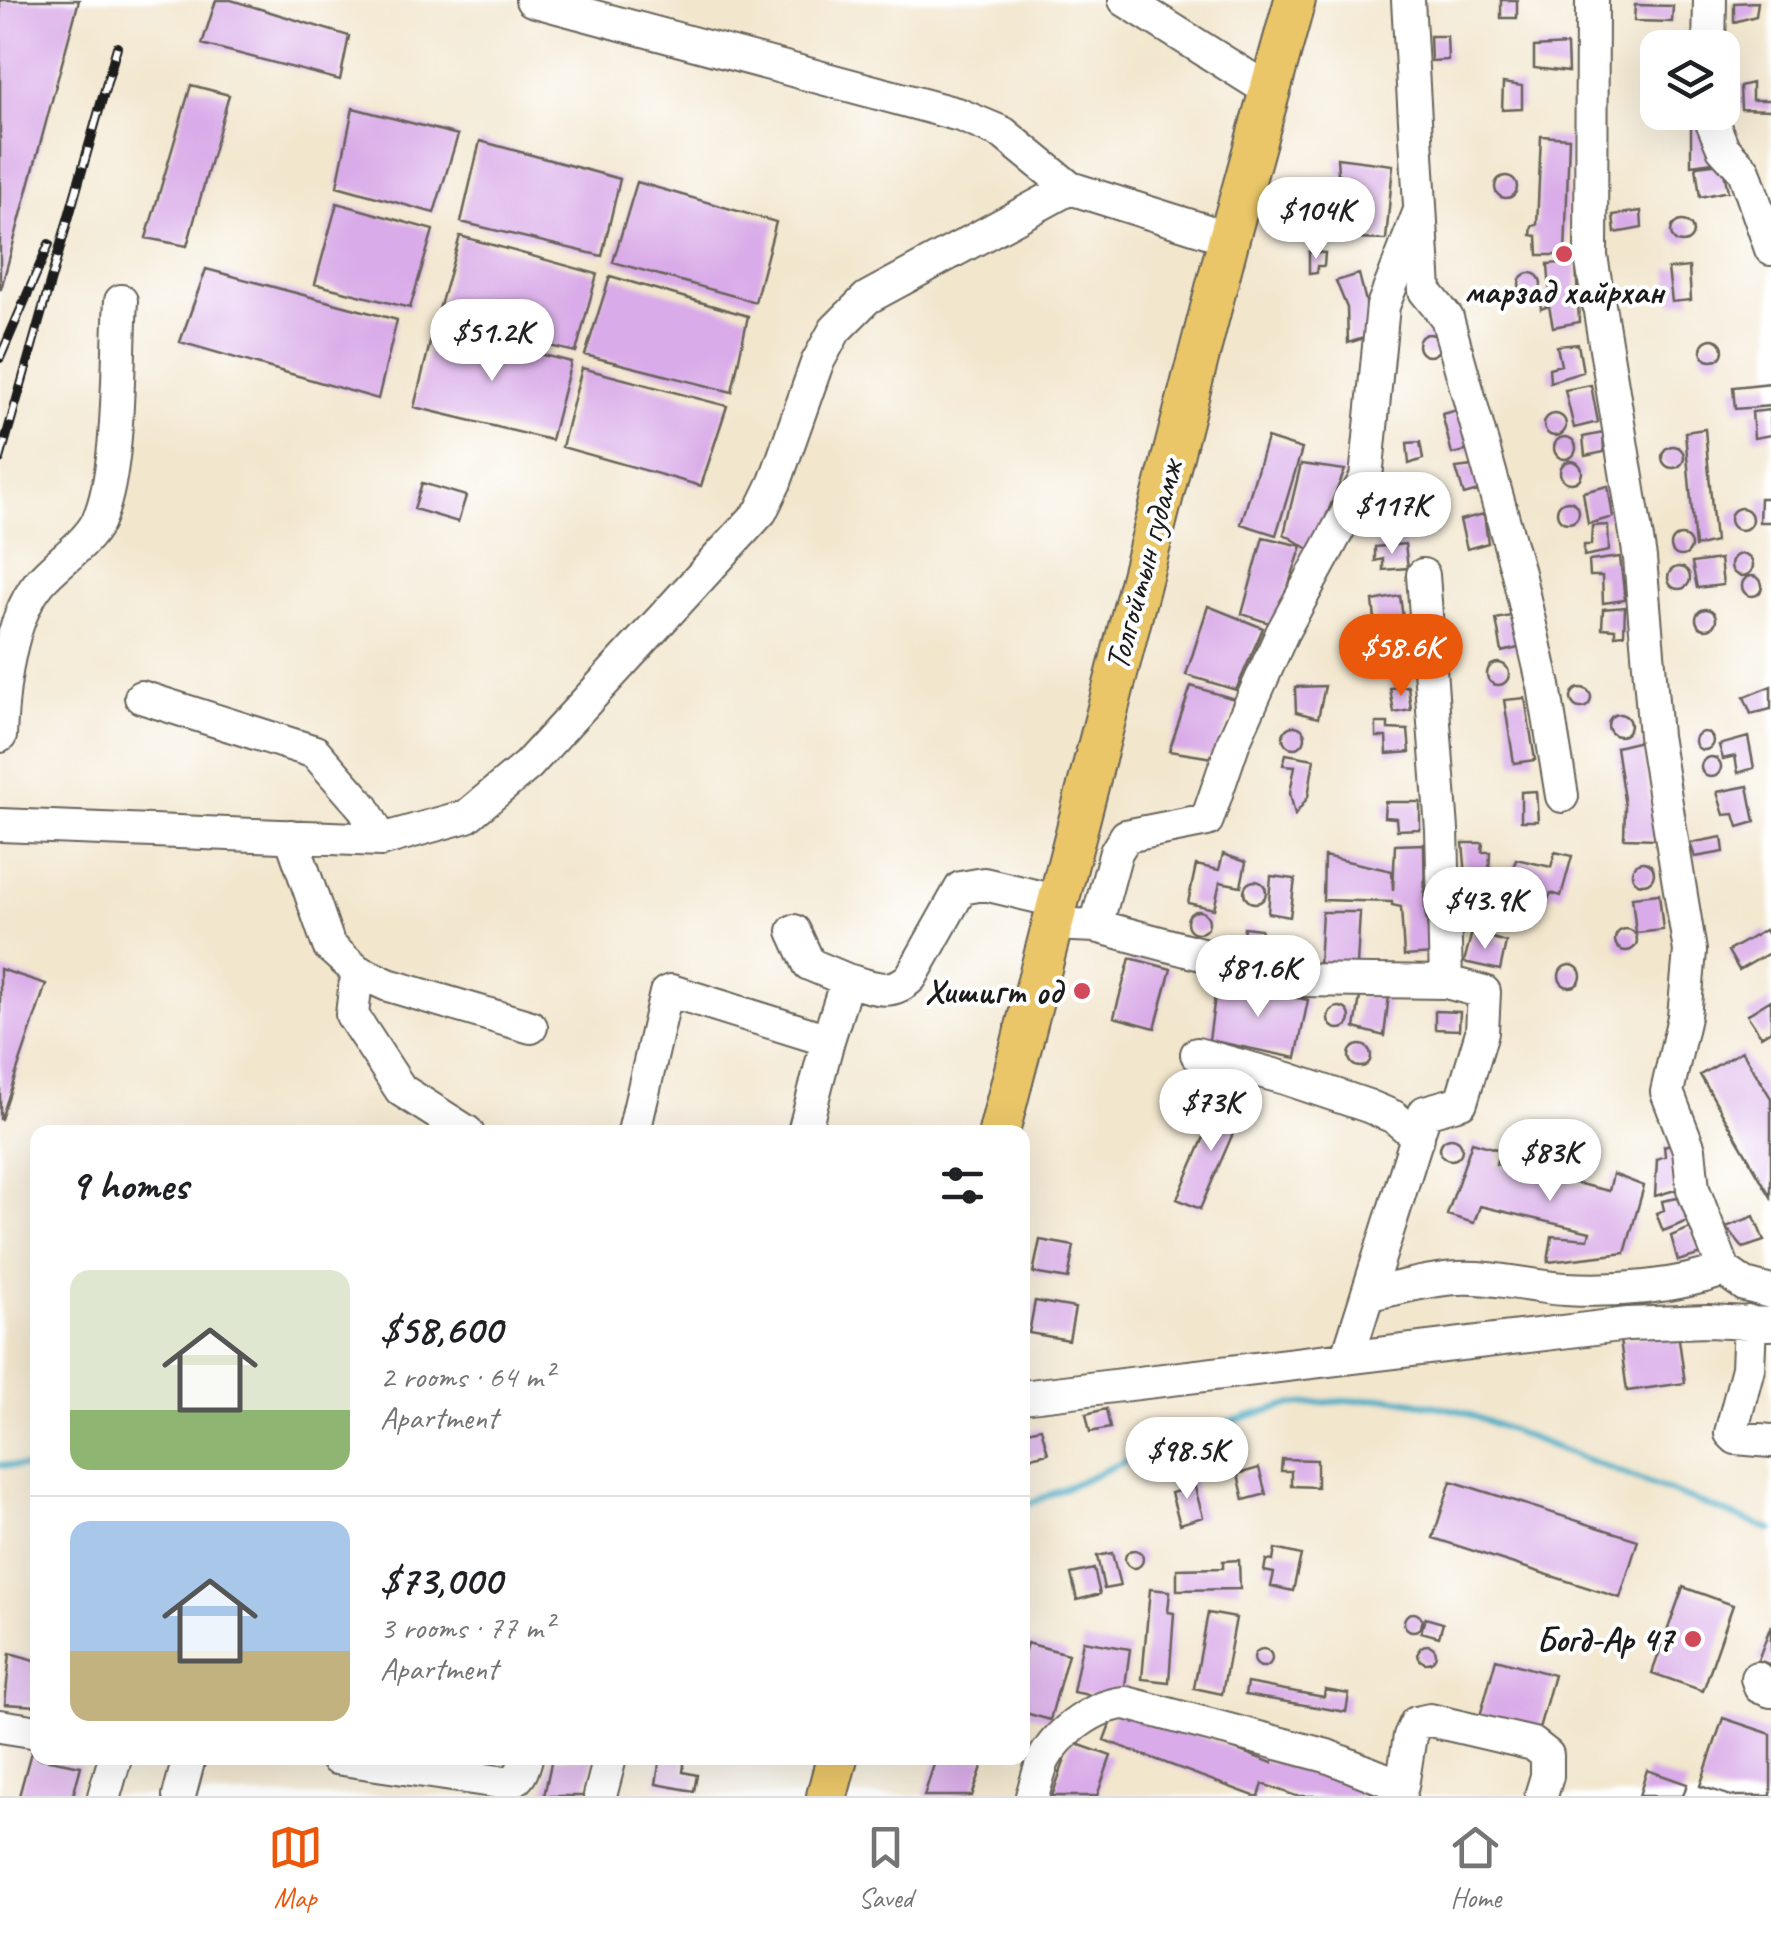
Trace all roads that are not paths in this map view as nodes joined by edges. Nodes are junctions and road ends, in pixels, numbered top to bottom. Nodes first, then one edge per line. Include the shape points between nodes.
1 (532, 0) edge
2 (1124, 0) edge
3 (1295, 0) edge
4 (1408, 0) edge
5 (1592, 0) edge
6 (1710, 0) edge
7 (1710, 30) edge
8 (1270, 91) junction
9 (1716, 130) edge
10 (1070, 188) junction
11 (1419, 213) junction
12 (1229, 238) junction
13 (1771, 249) edge
14 (120, 301) dead end
15 (1422, 574) dead end
16 (140, 697) dead end
17 (0, 736) edge
18 (1562, 796) dead end
19 (0, 826) edge
20 (290, 836) junction
21 (381, 840) junction
22 (1054, 912) junction
23 (1096, 926) junction
24 (794, 931) dead end
25 (356, 971) junction
26 (847, 980) junction
27 (1446, 982) junction
28 (531, 1027) dead end
29 (828, 1040) junction
30 (1197, 1054) dead end
31 (456, 1125) edge
32 (636, 1125) edge
33 (806, 1125) edge
34 (1001, 1125) edge
35 (1418, 1136) junction
36 (1724, 1270) junction
37 (1771, 1292) edge
38 (1368, 1294) junction
39 (1760, 1323) edge
40 (1348, 1356) junction
41 (1030, 1396) edge
42 (1771, 1441) edge
43 (0, 1726) edge
44 (30, 1731) edge
45 (113, 1765) edge
46 (187, 1765) edge
47 (360, 1765) edge
48 (524, 1765) edge
49 (608, 1765) edge
50 (835, 1765) edge
51 (430, 1785) edge
52 (1400, 1791) edge
53 (104, 1796) edge
54 (179, 1796) edge
55 (600, 1796) edge
56 (827, 1796) edge
57 (1032, 1796) edge
58 (1541, 1796) edge

1 - 10 street via 960,115 1002,133
2 - 8 street
3 - 8 main road, Толгойтын гудамж
4 - 11 street
5 - 36 street via 1591,256 1640,558 1655,736 1690,951 1667,1092 1689,1149 1693,1190
6 - 7 street
8 - 12 main road, Толгойтын гудамж
9 - 13 street via 1744,171
10 - 12 street
10 - 21 street via 867,298 817,362 775,482 744,532 528,764 466,816
11 - 18 street via 1425,291 1447,318 1518,572
11 - 23 street via 1383,306 1366,478 1282,633 1207,820 1126,836
12 - 22 main road, Толгойтын гудамж
14 - 17 street via 110,481 97,524 37,585 16,630 2,684
15 - 27 street
16 - 21 street via 315,752 363,806
19 - 20 street
20 - 21 street
20 - 25 street via 329,946
22 - 23 street
22 - 26 street via 972,884 952,900 901,987 888,991
22 - 34 main road, Толгойтын гудамж
23 - 27 street via 1299,980
24 - 26 street via 808,964
25 - 28 street
25 - 31 street via 352,1016 401,1090
26 - 29 street
27 - 35 street via 1484,992 1482,1032 1461,1102 1426,1112
29 - 32 street via 671,991
29 - 33 street
30 - 35 street via 1368,1106
35 - 38 street
36 - 37 street
36 - 38 street via 1653,1286 1567,1290 1462,1277
38 - 40 street
39 - 40 street via 1628,1324
39 - 42 street via 1731,1433
40 - 41 street
43 - 44 street
45 - 53 street
46 - 54 street
47 - 51 street
48 - 51 street via 516,1781
49 - 55 street
50 - 56 main road
52 - 57 street via 1327,1756 1114,1704 1062,1736 1045,1756
52 - 58 street via 1410,1736 1416,1723 1430,1720 1533,1744 1547,1755

